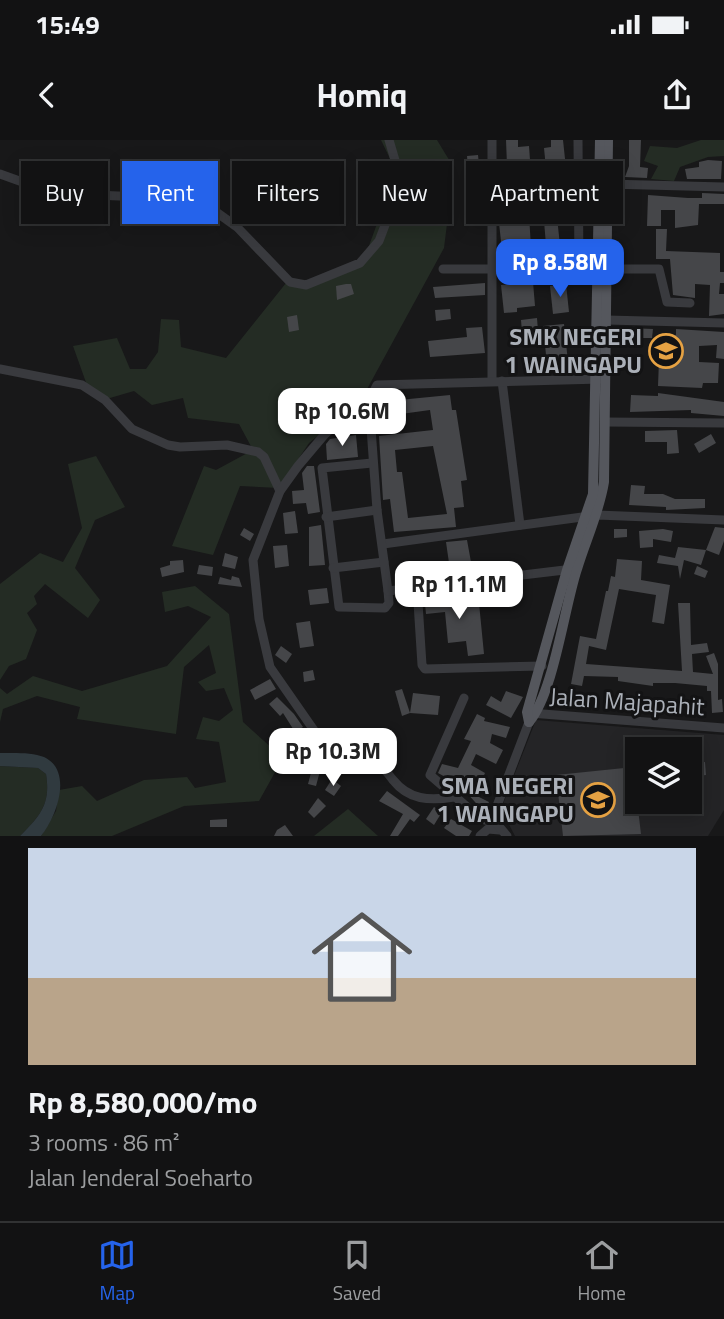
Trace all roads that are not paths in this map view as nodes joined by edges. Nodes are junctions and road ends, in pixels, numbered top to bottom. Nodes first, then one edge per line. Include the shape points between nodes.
1 (389, 140) edge
2 (492, 140) edge
3 (578, 140) edge
4 (600, 140) edge
5 (608, 140) edge
6 (608, 161) edge
7 (0, 174) edge
8 (623, 184) edge
9 (724, 187) edge
10 (605, 224) edge
11 (443, 269) dead end
12 (494, 270) junction
13 (579, 270) junction
14 (603, 270) junction
15 (690, 303) dead end
16 (607, 320) junction
17 (724, 323) edge
18 (0, 369) edge
19 (602, 379) junction
20 (497, 382) junction
21 (369, 401) junction
22 (605, 422) junction
23 (724, 423) edge
24 (372, 463) junction
25 (280, 491) junction
26 (377, 510) junction
27 (592, 516) junction
28 (326, 517) junction
29 (724, 520) edge
30 (520, 525) junction
31 (383, 544) junction
32 (384, 562) junction
33 (333, 568) junction
34 (572, 570) junction
35 (417, 587) junction
36 (388, 591) junction
37 (542, 666) junction
38 (464, 698) dead end
39 (530, 716) junction
40 (724, 728) edge
41 (454, 797) junction
42 (501, 830) edge
43 (480, 836) edge

1 - 7 street via 397,160 398,191 379,241 360,263 300,285 290,282 232,222 205,204 72,194
2 - 12 street
3 - 13 street
4 - 14 main road
5 - 6 main road
8 - 9 street
10 - 14 main road
11 - 12 street
12 - 13 street
12 - 20 street
13 - 14 street
14 - 15 street via 659,269 667,302
14 - 16 main road
14 - 19 main road
16 - 17 street
16 - 19 main road
18 - 25 street via 82,384 132,429 168,445 227,445 258,452
19 - 20 street
19 - 22 main road
19 - 27 main road
20 - 21 street via 377,385
20 - 30 street
21 - 24 street
21 - 25 street via 326,434
22 - 23 street
22 - 27 main road via 604,482
24 - 26 street
24 - 28 street via 322,468
25 - 41 street via 253,559 264,641 275,676 338,762 380,764 410,795
26 - 28 street
26 - 31 street
27 - 29 street
27 - 30 street
27 - 34 main road
28 - 33 street
30 - 31 street
31 - 32 street
32 - 33 street
32 - 36 street
33 - 36 street via 341,609 385,608
34 - 35 street
34 - 37 main road
34 - 39 main road
35 - 36 street
35 - 37 street via 425,669
37 - 39 main road
38 - 41 street via 430,770
39 - 40 street, Jalan Majapahit
39 - 42 street via 497,804
41 - 42 street
42 - 43 street via 488,829

